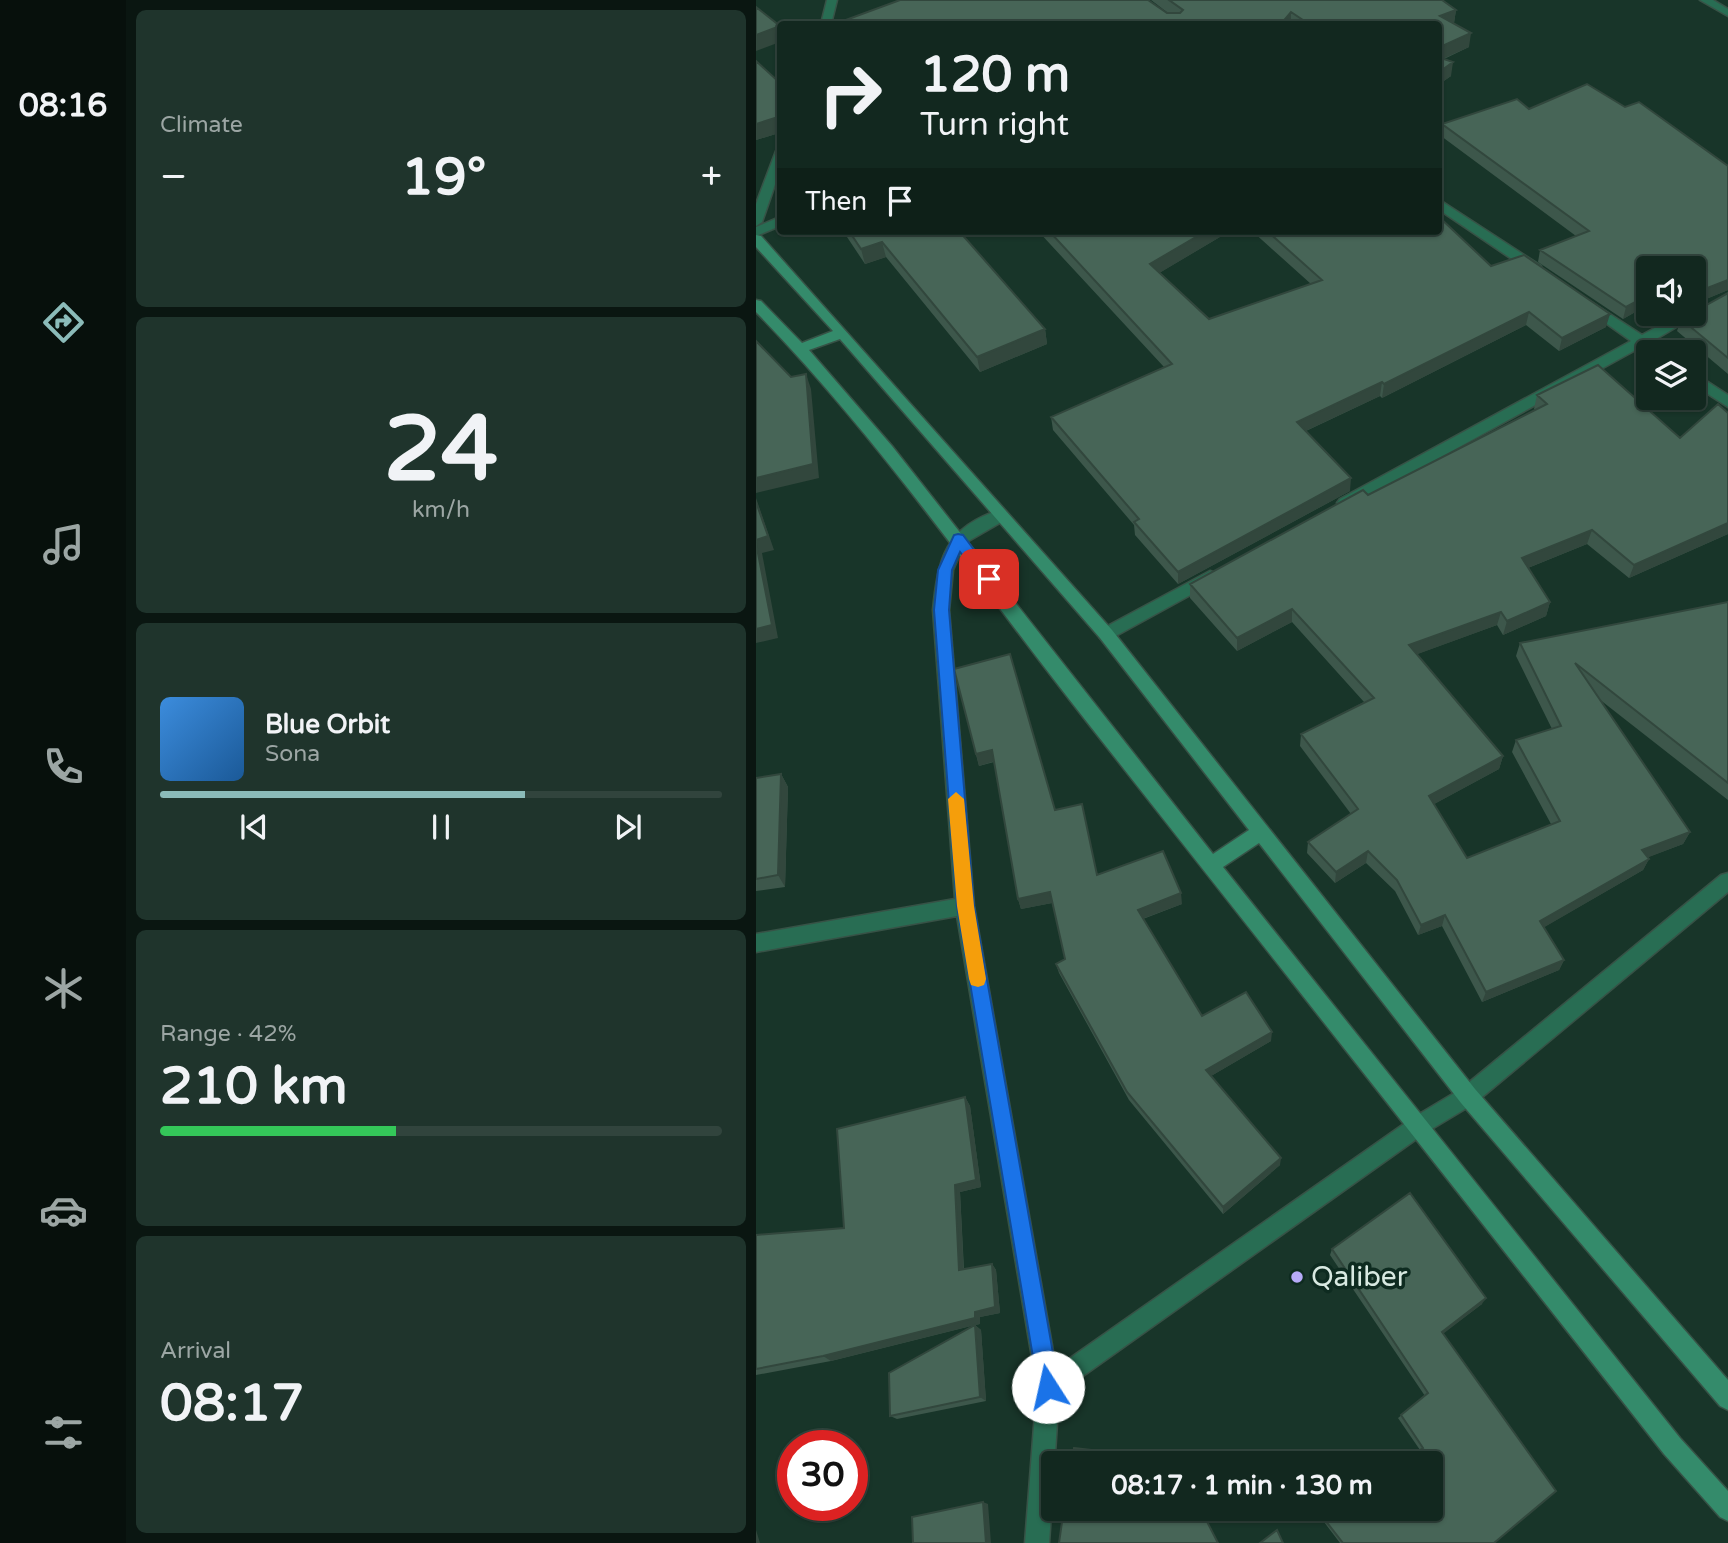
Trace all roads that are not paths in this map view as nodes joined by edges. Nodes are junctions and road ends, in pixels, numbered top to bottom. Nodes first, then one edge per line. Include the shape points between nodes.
1 (832, 0) edge
2 (1705, 0) edge
3 (1728, 13) edge
4 (827, 21) edge
5 (777, 162) edge
6 (1442, 206) edge
7 (756, 222) edge
8 (777, 222) edge
9 (756, 232) edge
10 (756, 239) edge
11 (1551, 279) edge
12 (1573, 294) edge
13 (756, 304) edge
14 (1668, 326) edge
15 (842, 333) junction
16 (1640, 340) joint
17 (1636, 342) edge
18 (802, 348) junction
19 (1706, 386) edge
20 (1728, 402) edge
21 (1337, 507) edge
22 (1000, 516) junction
23 (958, 539) junction
24 (1227, 568) edge
25 (1106, 635) junction
26 (1261, 832) junction
27 (1210, 865) junction
28 (1728, 881) edge
29 (965, 906) junction
30 (756, 943) edge
31 (1468, 1096) junction
32 (1418, 1126) junction
33 (1048, 1387) junction
34 (1728, 1398) edge
35 (1728, 1509) edge
36 (1037, 1543) edge

1 - 4 street
2 - 3 street
5 - 7 street
6 - 11 street
8 - 9 street
10 - 15 street
12 - 16 street
13 - 18 street
14 - 16 street
15 - 18 street
15 - 22 street
17 - 21 street
18 - 23 street
19 - 20 street
22 - 23 street
22 - 25 street
23 - 27 street
23 - 29 street via 945,570 941,610
24 - 25 street
25 - 26 street
26 - 27 street
26 - 31 street
27 - 32 street
28 - 31 street
29 - 30 street
29 - 33 street
31 - 32 street
31 - 34 street
32 - 33 street
32 - 35 street via 1672,1446
33 - 36 street

